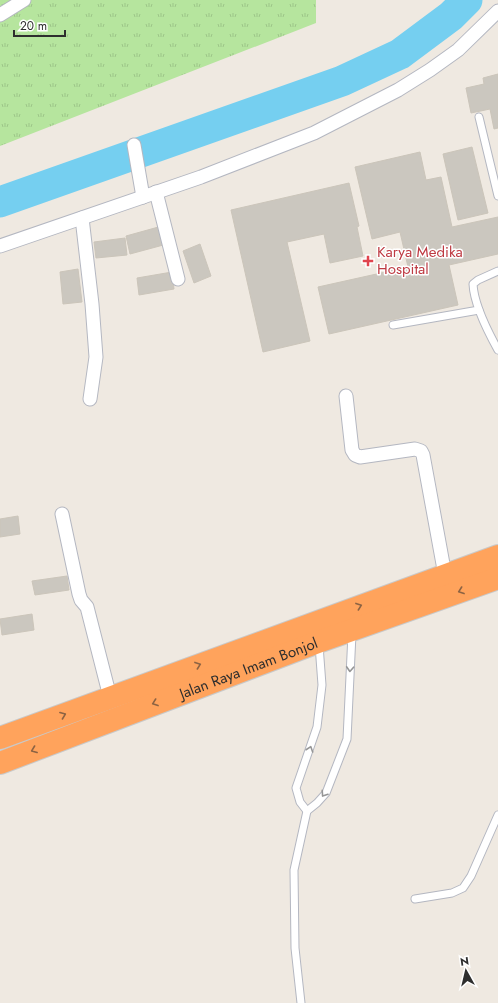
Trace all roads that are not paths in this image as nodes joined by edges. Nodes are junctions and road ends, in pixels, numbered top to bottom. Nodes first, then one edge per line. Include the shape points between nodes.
1 (24, 0) edge
2 (498, 11) edge
3 (0, 15) edge
4 (479, 117) dead end
5 (134, 147) dead end
6 (156, 192) junction
7 (498, 196) edge
8 (143, 197) junction
9 (82, 218) junction
10 (0, 246) edge
11 (498, 271) edge
12 (178, 279) dead end
13 (479, 310) junction
14 (392, 325) dead end
15 (498, 350) edge
16 (346, 396) dead end
17 (90, 399) dead end
18 (62, 514) dead end
19 (498, 556) edge
20 (445, 575) junction
21 (498, 578) edge
22 (335, 631) junction
23 (110, 697) junction
24 (0, 738) edge
25 (0, 763) edge
26 (306, 811) junction
27 (498, 815) edge
28 (415, 899) dead end
29 (301, 1003) edge

1 - 3 street
2 - 6 street via 458,50 398,90 314,133
4 - 7 lane
5 - 8 street
6 - 8 street
6 - 12 street
8 - 9 street
9 - 10 street
9 - 17 street via 96,357
11 - 13 lane via 473,284
13 - 14 lane
13 - 15 lane via 488,334
16 - 20 street via 352,450 355,455 360,457 415,449 421,451
18 - 23 street via 79,594 87,607
19 - 20 highway, Jalan Raya Imam Bonjol
22 -> 20 highway, Jalan Raya Imam Bonjol
21 -> 22 highway, Jalan Raya Imam Bonjol
23 -> 22 highway, Jalan Raya Imam Bonjol
22 -> 25 highway, Jalan Raya Imam Bonjol
26 -> 22 lane via 296,788 317,727 322,684
22 -> 26 lane via 347,739 326,793
24 -> 23 highway, Jalan Raya Imam Bonjol
26 - 29 lane via 294,870 295,948
27 - 28 lane via 471,876 463,888 452,893

